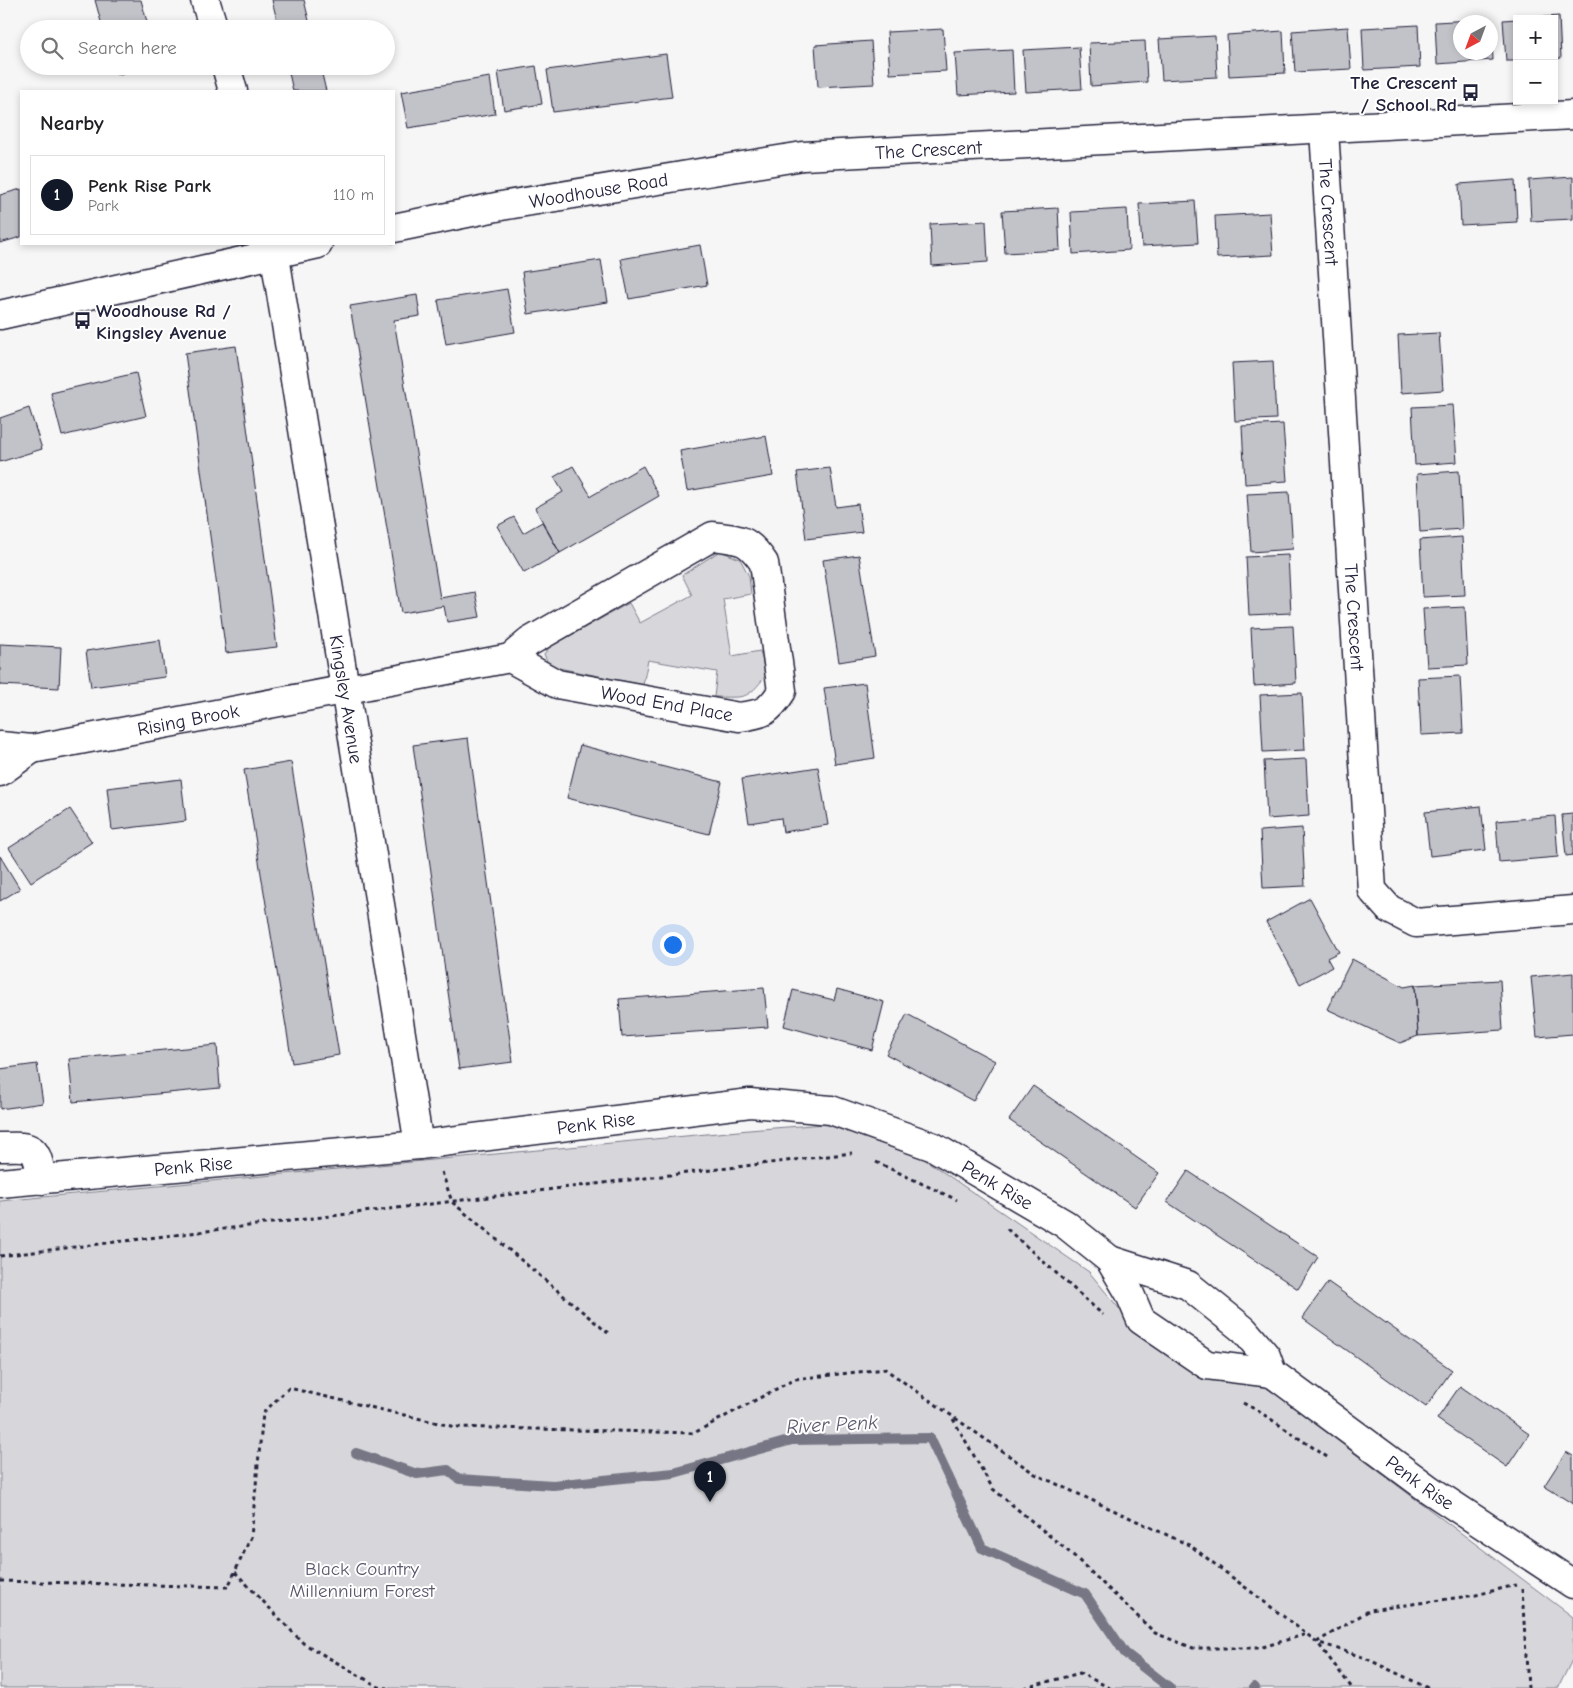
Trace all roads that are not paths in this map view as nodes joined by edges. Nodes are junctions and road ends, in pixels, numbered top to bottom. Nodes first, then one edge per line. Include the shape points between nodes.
1 (205, 0) edge
2 (211, 20) edge
3 (229, 75) edge
4 (233, 90) edge
5 (1573, 115) edge
6 (1324, 130) junction
7 (803, 156) joint
8 (395, 228) edge
9 (307, 245) edge
10 (274, 248) edge
11 (0, 315) edge
12 (510, 658) junction
13 (344, 690) junction
14 (0, 746) edge
15 (32, 749) junction
16 (0, 772) edge
17 (1573, 910) edge
18 (426, 1144) junction
19 (0, 1147) edge
20 (42, 1180) junction
21 (0, 1184) edge
22 (1110, 1260) junction
23 (1272, 1373) junction
24 (1573, 1584) edge

1 - 2 street
3 - 4 street
5 - 6 street, The Crescent
6 - 7 street, The Crescent
6 - 17 street, The Crescent via 1372,890 1389,910 1416,923
7 - 8 street, Woodhouse Road via 501,206
9 - 10 street
10 - 11 street
10 - 13 street, Kingsley Avenue
12 - 12 street, Wood End Place via 529,642 712,536 740,539 754,548 764,563 782,691 773,705 757,714 738,717 557,684
12 - 13 street, Wood End Place
13 - 15 street, Rising Brook
13 - 18 street, Kingsley Avenue
14 - 15 street, Rising Brook
15 - 16 street, Rising Brook
18 - 20 street, Penk Rise
18 - 22 street, Penk Rise via 750,1103 831,1110 934,1147 1065,1224
19 - 20 street via 23,1146 36,1153
20 - 21 street, Penk Rise
22 - 23 street, Penk Rise via 1188,1284 1244,1330 1266,1356
22 - 23 street, Penk Rise via 1141,1320 1207,1365
23 - 24 street, Penk Rise via 1430,1490

